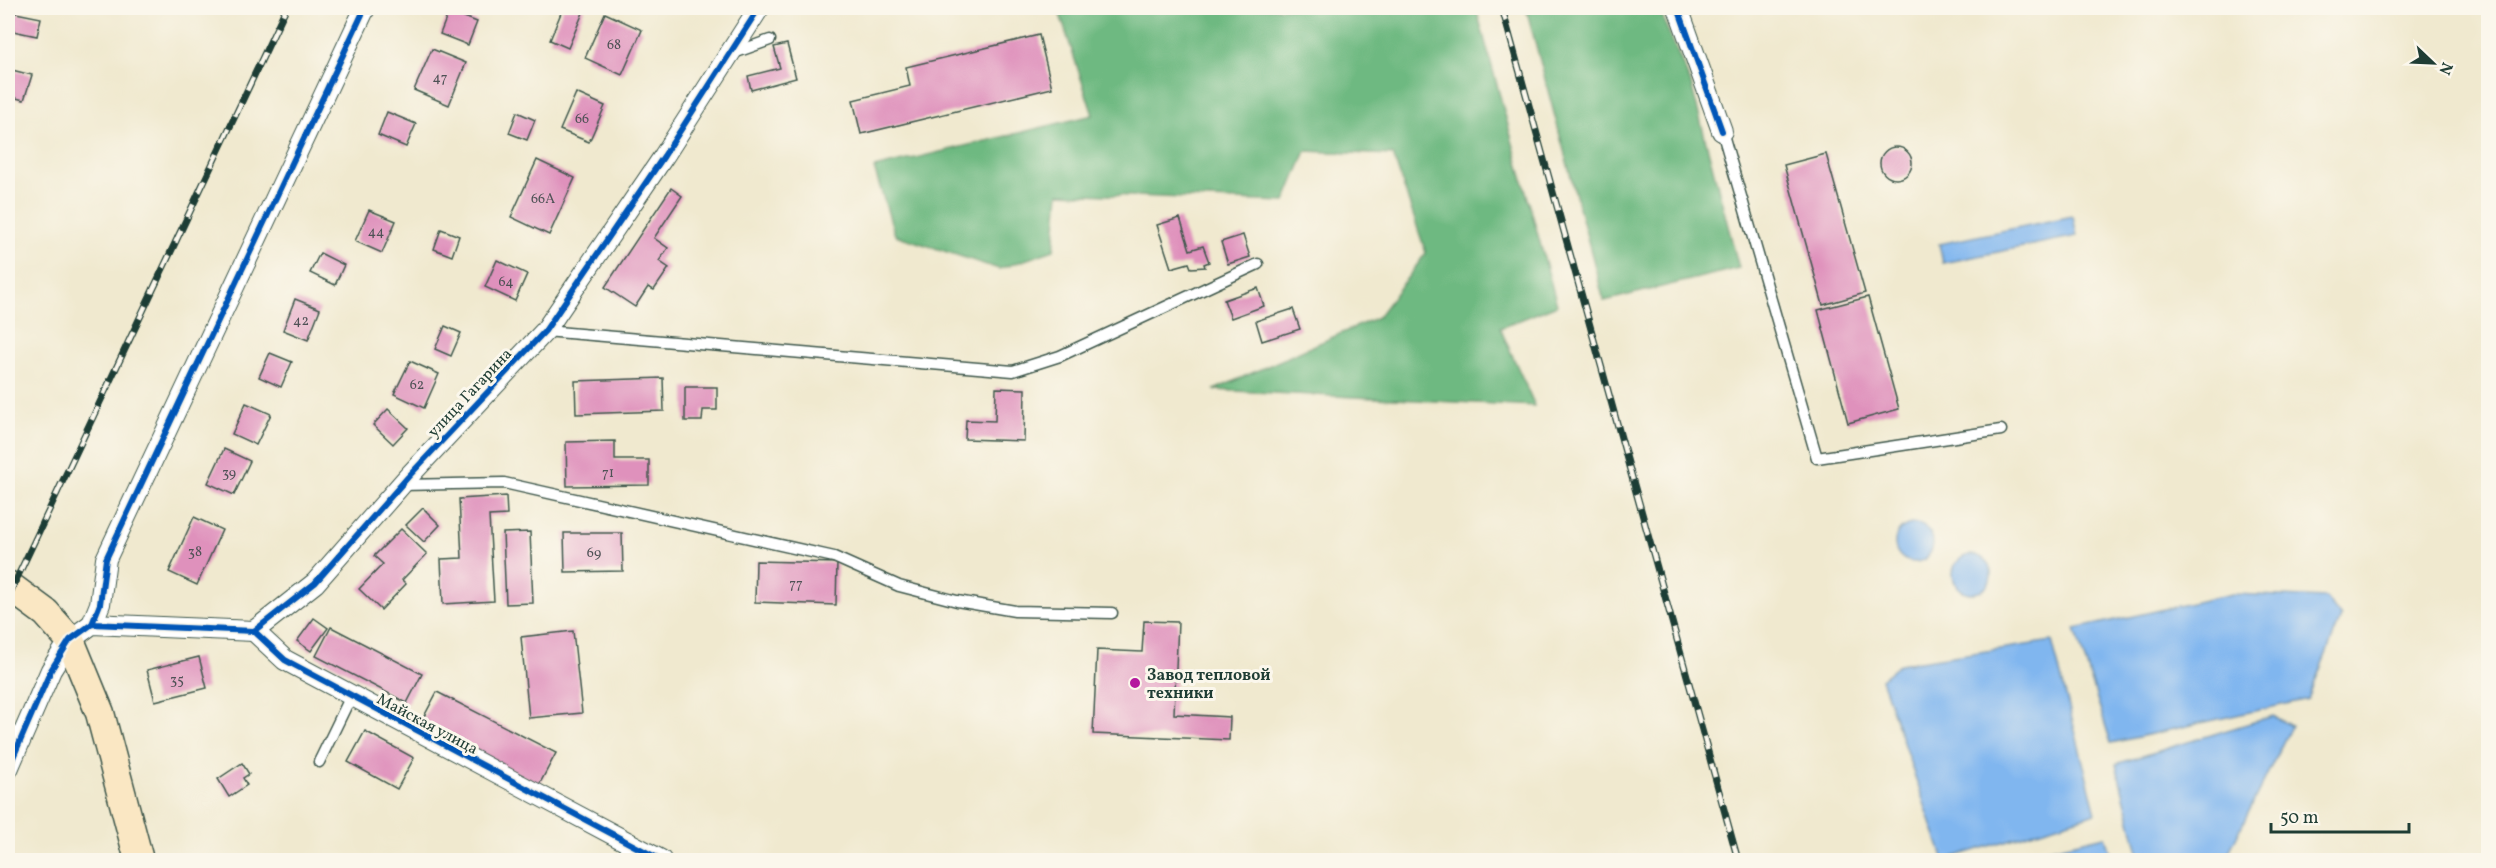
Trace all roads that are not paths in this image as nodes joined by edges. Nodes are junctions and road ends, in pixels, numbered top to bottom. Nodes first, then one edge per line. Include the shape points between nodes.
1 (365, 8) edge
2 (759, 8) edge
3 (1678, 8) edge
4 (770, 40) dead end
5 (729, 55) junction
6 (1722, 131) joint
7 (1258, 264) dead end
8 (545, 331) junction
9 (2001, 430) dead end
10 (400, 485) junction
11 (8, 585) edge
12 (1112, 613) dead end
13 (254, 631) junction
14 (81, 632) junction
15 (351, 696) junction
16 (318, 762) dead end
17 (8, 769) edge
18 (139, 861) edge
19 (661, 861) edge

1 - 14 street via 106,559 100,604
2 - 5 street, улица Гагарина
3 - 6 street
4 - 5 lane
5 - 8 street, улица Гагарина
6 - 9 lane via 1817,458
7 - 8 lane via 1060,356 1013,371
8 - 10 street, улица Гагарина
10 - 12 lane via 504,483 834,557 899,586 957,601 1016,611
10 - 13 street, улица Гагарина via 315,584
11 - 14 main road
13 - 14 street
13 - 15 street, Майская улица via 285,660
14 - 17 street via 51,670
14 - 18 main road
15 - 16 lane
15 - 19 street, Майская улица

